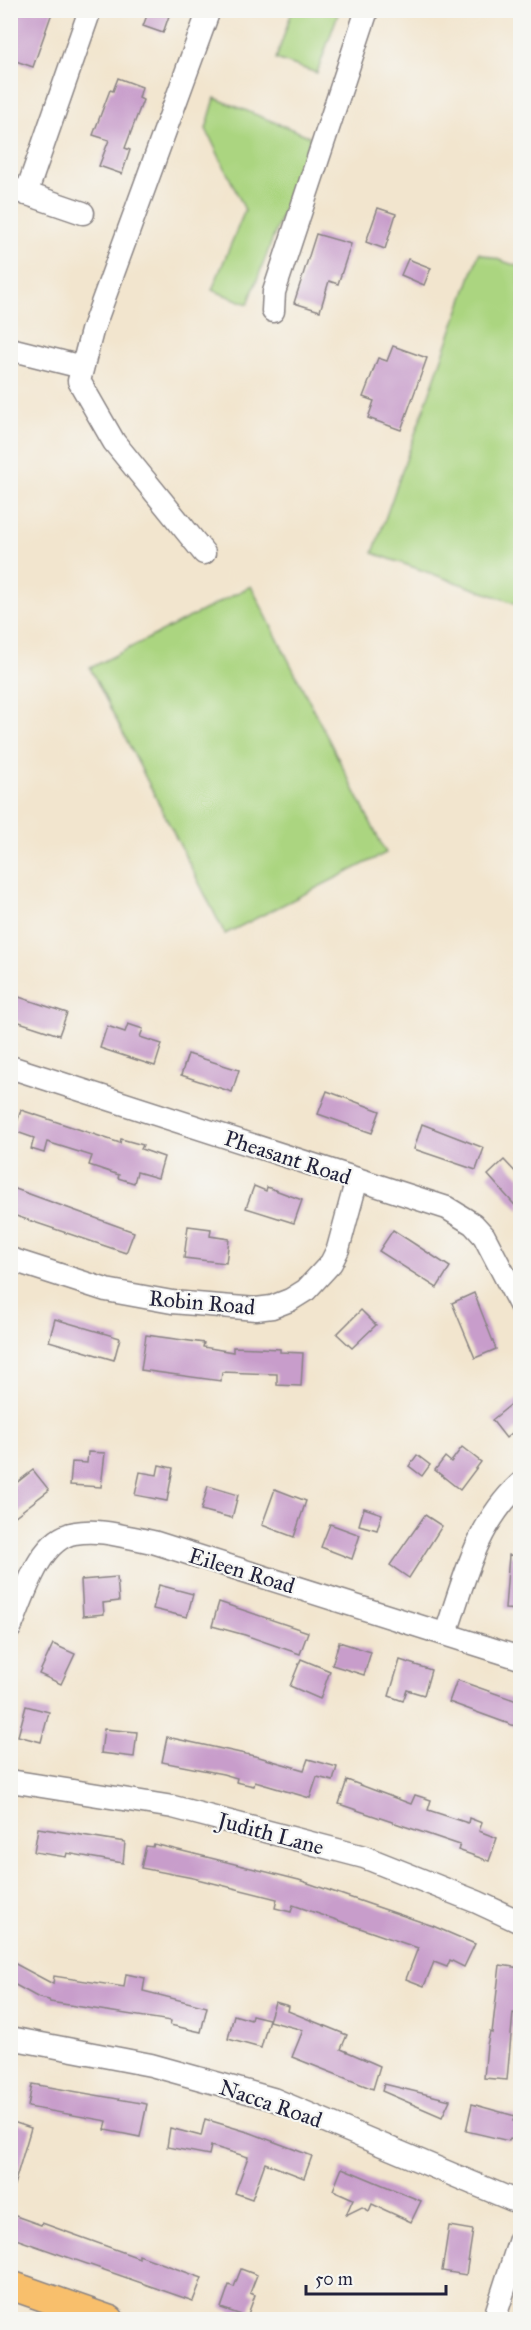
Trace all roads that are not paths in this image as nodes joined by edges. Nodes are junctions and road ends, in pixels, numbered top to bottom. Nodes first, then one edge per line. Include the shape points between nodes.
1 (90, 10) edge
2 (209, 10) edge
3 (367, 10) edge
4 (18, 191) edge
5 (83, 213) dead end
6 (273, 311) dead end
7 (10, 349) edge
8 (82, 367) junction
9 (204, 553) dead end
10 (10, 1067) edge
11 (357, 1179) junction
12 (10, 1259) edge
13 (520, 1305) edge
14 (520, 1484) edge
15 (10, 1629) edge
16 (446, 1633) junction
17 (520, 1658) edge
18 (10, 1781) edge
19 (520, 1922) edge
20 (10, 2038) edge
21 (520, 2203) edge
22 (520, 2239) edge
23 (10, 2285) edge
24 (110, 2319) edge
25 (494, 2319) edge

1 - 4 street
2 - 8 street
3 - 6 street via 274,292
4 - 5 street
7 - 8 street
8 - 9 street via 79,381 114,442
10 - 11 street, Pheasant Road
11 - 12 street, Robin Road via 331,1263 306,1290 272,1306 255,1309 172,1302 106,1290
11 - 13 street, Pheasant Road via 447,1208 473,1224 493,1250
14 - 16 street via 486,1526
15 - 16 street, Eileen Road via 45,1552 59,1539 85,1532 153,1542
16 - 17 street, Eileen Road
18 - 19 street, Judith Lane via 173,1807 364,1857
20 - 21 street, Nacca Road via 152,2064 273,2099
22 - 25 street
23 - 24 main road

